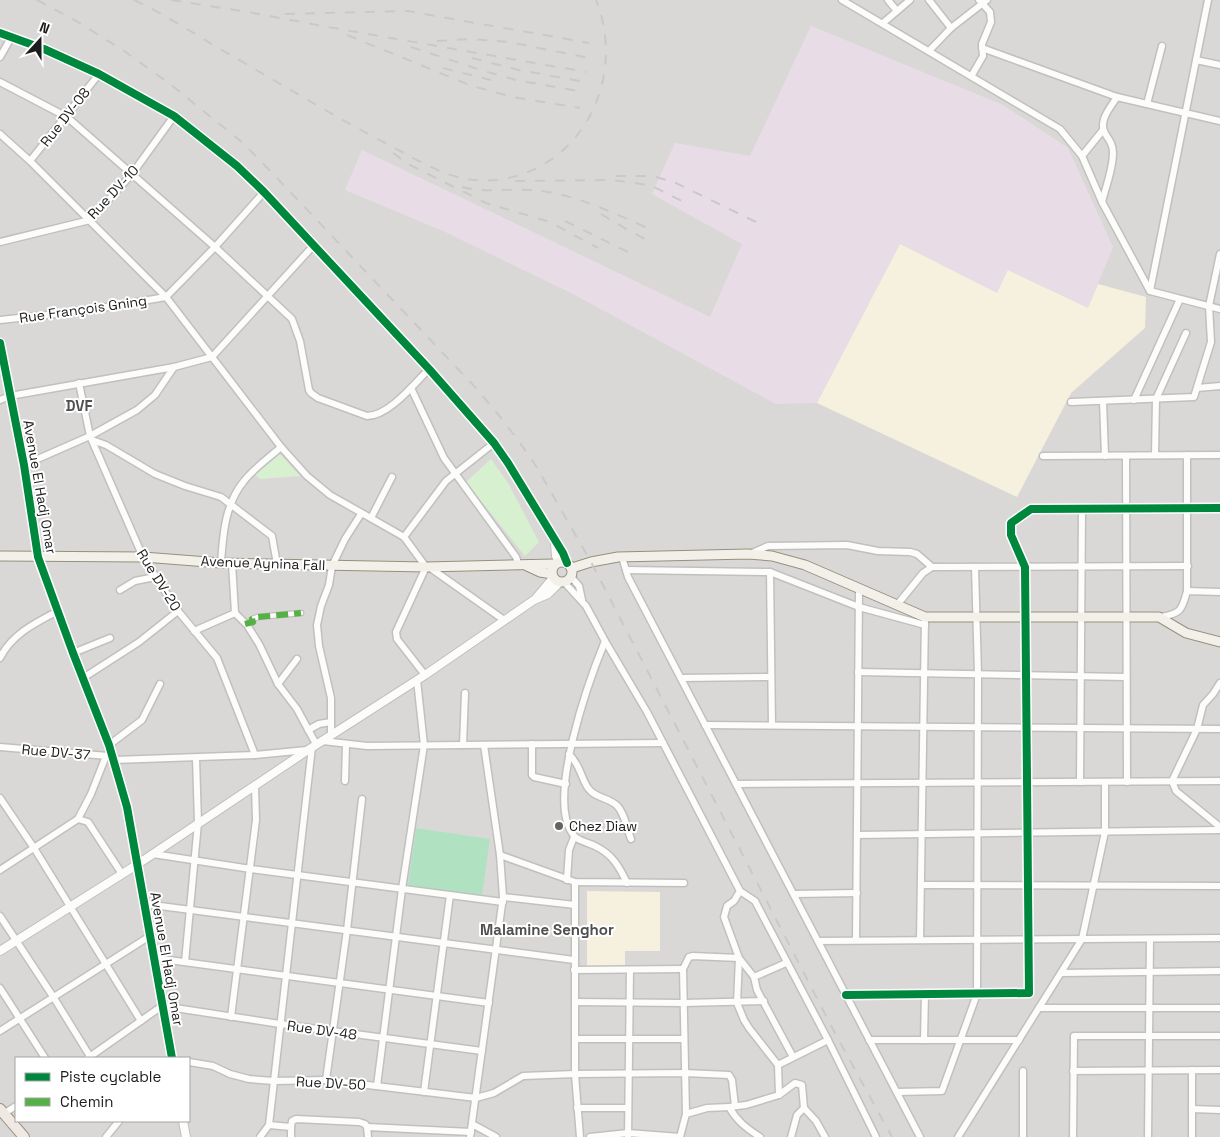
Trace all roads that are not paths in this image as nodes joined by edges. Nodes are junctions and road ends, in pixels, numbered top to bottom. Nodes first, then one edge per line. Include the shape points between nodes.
1 (842, 0) edge
2 (888, 0) edge
3 (910, 0) edge
4 (929, 0) edge
5 (1208, 0) edge
6 (982, 1) edge
7 (897, 11) junction
8 (882, 24) junction
9 (951, 28) junction
10 (0, 33) edge
11 (12, 36) junction
12 (1162, 46) dead end
13 (982, 48) junction
14 (929, 51) junction
15 (0, 57) edge
16 (1196, 60) junction
17 (1220, 65) edge
18 (99, 74) junction
19 (972, 75) junction
20 (0, 82) edge
21 (1117, 97) junction
22 (1147, 104) junction
23 (1185, 114) junction
24 (174, 116) junction
25 (67, 117) junction
26 (1220, 122) edge
27 (1103, 130) junction
28 (0, 134) edge
29 (1082, 156) junction
30 (30, 161) junction
31 (132, 174) junction
32 (264, 192) junction
33 (1102, 202) junction
34 (90, 220) junction
35 (0, 242) edge
36 (314, 245) junction
37 (215, 247) junction
38 (1220, 254) edge
39 (1150, 291) junction
40 (267, 296) junction
41 (166, 297) junction
42 (1180, 299) junction
43 (1209, 306) junction
44 (1220, 309) edge
45 (0, 320) edge
46 (1186, 333) dead end
47 (0, 343) edge
48 (212, 357) junction
49 (174, 366) junction
50 (429, 369) junction
51 (79, 383) junction
52 (1220, 386) edge
53 (411, 388) junction
54 (1197, 388) junction
55 (10, 396) junction
56 (1156, 399) junction
57 (0, 400) edge
58 (1134, 400) junction
59 (1104, 401) junction
60 (1071, 402) dead end
61 (91, 438) junction
62 (494, 443) junction
63 (281, 447) junction
64 (1155, 455) junction
65 (1187, 455) junction
66 (1220, 455) edge
67 (1043, 456) dead end
68 (1105, 456) junction
69 (1126, 456) junction
70 (24, 465) junction
71 (456, 473) junction
72 (392, 477) dead end
73 (231, 503) junction
74 (1187, 508) junction
75 (1220, 508) edge
76 (1082, 509) junction
77 (1126, 509) junction
78 (361, 514) junction
79 (371, 518) junction
80 (404, 537) junction
81 (748, 554) junction
82 (0, 556) edge
83 (38, 557) junction
84 (142, 558) junction
85 (622, 558) junction
86 (221, 562) junction
87 (232, 563) junction
88 (277, 564) junction
89 (332, 566) junction
90 (522, 566) junction
91 (1081, 566) junction
92 (1126, 566) junction
93 (1188, 566) junction
94 (428, 567) junction
95 (932, 567) junction
96 (974, 567) junction
97 (1025, 567) junction
98 (626, 570) junction
99 (561, 572) junction
100 (770, 572) junction
101 (155, 577) junction
102 (859, 589) junction
103 (120, 590) dead end
104 (1187, 591) junction
105 (1220, 592) edge
106 (897, 606) junction
107 (858, 607) junction
108 (58, 611) junction
109 (178, 611) junction
110 (235, 613) junction
111 (301, 613) dead end
112 (975, 617) junction
113 (1026, 617) junction
114 (1081, 617) junction
115 (1126, 617) junction
116 (1159, 617) junction
117 (504, 620) junction
118 (925, 621) junction
119 (245, 624) junction
120 (194, 631) junction
121 (110, 638) dead end
122 (605, 641) junction
123 (1220, 642) edge
124 (73, 653) junction
125 (0, 658) edge
126 (297, 659) dead end
127 (858, 672) junction
128 (924, 673) junction
129 (978, 674) junction
130 (425, 675) junction
131 (1026, 675) junction
132 (1080, 676) junction
133 (1126, 676) junction
134 (771, 677) junction
135 (82, 678) junction
136 (681, 678) junction
137 (417, 680) junction
138 (1220, 683) edge
139 (160, 684) dead end
140 (278, 684) junction
141 (465, 693) dead end
142 (331, 722) junction
143 (706, 725) junction
144 (772, 726) junction
145 (858, 726) junction
146 (923, 726) junction
147 (978, 727) junction
148 (1027, 727) junction
149 (1080, 728) junction
150 (1127, 728) junction
151 (1197, 728) junction
152 (1220, 729) edge
153 (308, 730) junction
154 (331, 736) junction
155 (571, 743) junction
156 (663, 743) junction
157 (346, 744) junction
158 (532, 744) junction
159 (109, 745) junction
160 (315, 745) junction
161 (424, 745) junction
162 (463, 745) junction
163 (484, 745) junction
164 (0, 747) edge
165 (569, 754) junction
166 (255, 755) junction
167 (111, 758) junction
168 (196, 758) junction
169 (345, 781) dead end
170 (1172, 781) junction
171 (1220, 781) edge
172 (977, 782) junction
173 (1027, 782) junction
174 (1080, 782) junction
175 (1105, 782) junction
176 (1127, 782) junction
177 (857, 783) junction
178 (923, 783) junction
179 (566, 784) junction
180 (736, 784) junction
181 (255, 787) junction
182 (0, 798) edge
183 (362, 799) dead end
184 (78, 820) junction
185 (198, 823) junction
186 (1220, 828) edge
187 (1105, 832) junction
188 (977, 833) junction
189 (1027, 833) junction
190 (922, 834) junction
191 (857, 835) junction
192 (574, 837) junction
193 (631, 839) dead end
194 (34, 848) junction
195 (153, 854) junction
196 (500, 855) junction
197 (196, 860) junction
198 (138, 864) junction
199 (251, 869) junction
200 (0, 870) edge
201 (122, 874) junction
202 (297, 875) junction
203 (567, 880) junction
204 (353, 882) junction
205 (575, 882) junction
206 (627, 882) junction
207 (684, 882) dead end
208 (921, 885) junction
209 (977, 886) junction
210 (1028, 886) junction
211 (1093, 886) junction
212 (1220, 886) edge
213 (402, 889) junction
214 (740, 891) junction
215 (857, 893) junction
216 (794, 894) junction
217 (450, 895) junction
218 (503, 899) junction
219 (145, 904) junction
220 (575, 904) junction
221 (71, 908) junction
222 (190, 910) junction
223 (0, 916) edge
224 (243, 917) junction
225 (292, 923) junction
226 (347, 930) junction
227 (150, 936) junction
228 (396, 937) junction
229 (1220, 938) edge
230 (1028, 939) junction
231 (1082, 939) junction
232 (1150, 939) junction
233 (16, 940) junction
234 (856, 940) junction
235 (920, 940) junction
236 (977, 940) junction
237 (818, 941) junction
238 (444, 943) junction
239 (496, 950) junction
240 (0, 951) edge
241 (154, 958) junction
242 (739, 958) junction
243 (574, 960) junction
244 (185, 962) junction
245 (786, 962) junction
246 (106, 964) junction
247 (236, 969) junction
248 (683, 969) junction
249 (574, 970) junction
250 (630, 970) junction
251 (1220, 971) edge
252 (1150, 972) junction
253 (1061, 973) junction
254 (286, 976) junction
255 (754, 978) junction
256 (340, 983) junction
257 (0, 988) edge
258 (389, 989) junction
259 (925, 994) junction
260 (977, 994) junction
261 (846, 995) junction
262 (437, 996) junction
263 (54, 998) junction
264 (764, 1001) junction
265 (575, 1002) junction
266 (630, 1002) junction
267 (489, 1003) junction
268 (684, 1003) junction
269 (737, 1003) junction
270 (162, 1006) junction
271 (1039, 1008) junction
272 (1149, 1008) junction
273 (1220, 1008) edge
274 (20, 1017) junction
275 (231, 1017) junction
276 (141, 1021) junction
277 (280, 1024) junction
278 (0, 1031) edge
279 (332, 1031) junction
280 (1149, 1036) junction
281 (1220, 1036) edge
282 (383, 1038) junction
283 (575, 1039) junction
284 (629, 1039) junction
285 (684, 1039) junction
286 (828, 1040) junction
287 (870, 1040) junction
288 (924, 1040) junction
289 (1019, 1040) junction
290 (960, 1041) junction
291 (430, 1044) junction
292 (482, 1051) junction
293 (45, 1057) edge
294 (88, 1057) edge
295 (90, 1057) edge
296 (172, 1057) edge
297 (793, 1057) junction
298 (190, 1062) edge
299 (778, 1065) junction
300 (1148, 1070) junction
301 (1192, 1070) junction
302 (1220, 1070) edge
303 (1023, 1071) dead end
304 (1074, 1071) junction
305 (575, 1074) junction
306 (629, 1074) junction
307 (685, 1074) junction
308 (326, 1080) junction
309 (274, 1082) junction
310 (377, 1086) junction
311 (424, 1092) junction
312 (897, 1092) junction
313 (779, 1094) junction
314 (476, 1098) junction
315 (15, 1106) edge
316 (732, 1107) junction
317 (577, 1108) junction
318 (628, 1108) junction
319 (804, 1108) junction
320 (1192, 1109) junction
321 (1220, 1110) edge
322 (1, 1113) edge
323 (686, 1114) junction
324 (118, 1122) edge
325 (183, 1122) edge
326 (472, 1124) junction
327 (268, 1125) junction
328 (291, 1127) junction
329 (366, 1127) junction
330 (471, 1135) edge
331 (628, 1135) edge
332 (109, 1136) edge
333 (918, 1136) edge
334 (24, 1137) edge
335 (186, 1137) edge
336 (260, 1137) edge
337 (291, 1137) edge
338 (368, 1137) edge
339 (496, 1137) edge
340 (580, 1137) edge
341 (590, 1137) edge
342 (680, 1137) edge
343 (760, 1137) edge
344 (791, 1137) edge
345 (825, 1137) edge
346 (876, 1137) edge
347 (958, 1137) edge
348 (1023, 1137) edge
349 (1073, 1137) edge
350 (1148, 1137) edge
351 (1192, 1137) edge

1 - 8 street
2 - 7 street
3 - 7 street
4 - 9 street
5 - 16 street
6 - 9 street
6 - 13 street via 992,16
7 - 8 street
8 - 14 street
9 - 14 street
10 - 11 street
11 - 15 street
11 - 18 street
12 - 22 street
13 - 19 street via 983,56
13 - 21 street
14 - 19 street
16 - 17 street
16 - 23 street
18 - 24 street
18 - 25 street, Rue DV-08
19 - 29 street via 1060,129
20 - 25 street
21 - 22 street
21 - 27 street via 1105,117
22 - 23 street
23 - 26 street
23 - 39 street
24 - 31 street, Rue DV-10
24 - 32 street
25 - 30 street, Rue DV-08
25 - 31 street
27 - 29 street
27 - 33 street via 1113,152
28 - 30 street
29 - 33 street
30 - 34 street
31 - 34 street, Rue DV-10
31 - 37 street
32 - 36 street
32 - 37 street
33 - 39 street
34 - 35 street, Rue DV-10
34 - 41 street
36 - 40 street
36 - 50 street
37 - 40 street
37 - 41 street
38 - 43 street
39 - 42 street
40 - 48 street
40 - 53 street via 292,319 300,341 309,390 318,398 375,416
41 - 45 street, Rue François Gning
41 - 48 street
42 - 43 street
42 - 58 street
43 - 44 street
43 - 54 street via 1211,342
46 - 56 street
47 - 55 street, Avenue El Hadj Omar
48 - 49 street
48 - 63 street
49 - 51 street
49 - 61 street via 154,394 137,410
50 - 53 street
50 - 62 street
51 - 55 street
51 - 61 street, Rue DV-20
52 - 54 street
53 - 71 street via 444,458
54 - 56 street via 1194,397
55 - 57 street
55 - 70 street, Avenue El Hadj Omar
56 - 58 street
56 - 64 street
58 - 59 street
59 - 60 street
59 - 68 street
61 - 70 street
61 - 73 street via 155,474 221,496
61 - 84 street, Rue DV-20
62 - 71 street
62 - 99 street via 555,543
63 - 73 street via 245,479
63 - 78 street via 307,476
64 - 65 street
64 - 69 street
65 - 66 street
65 - 74 street
67 - 68 street
68 - 69 street
69 - 77 street
70 - 83 street, Avenue El Hadj Omar
71 - 80 street via 446,481
71 - 90 street
72 - 79 street
73 - 86 street
73 - 88 street via 272,536
74 - 75 street
74 - 77 street
74 - 93 street
76 - 77 street
76 - 91 street
76 - 97 street via 1031,510 1011,523 1011,535
77 - 92 street
78 - 79 street
78 - 89 street
79 - 80 street
80 - 94 street
81 - 85 main road, Avenue Aynina Fall
81 - 95 street via 768,546 847,545 910,552
81 - 102 main road, Avenue Aynina Fall via 787,559
82 - 83 main road, Avenue Aynina Fall
83 - 84 main road, Avenue Aynina Fall
83 - 108 street, Avenue El Hadj Omar
84 - 86 main road, Avenue Aynina Fall
84 - 101 street, Rue DV-20
85 - 98 street
85 - 99 main road, Avenue Aynina Fall via 591,562
86 - 87 main road, Avenue Aynina Fall
87 - 88 main road, Avenue Aynina Fall
87 - 110 street
88 - 89 main road, Avenue Aynina Fall
89 - 94 main road, Avenue Aynina Fall
89 - 142 street via 317,625 331,698
90 - 94 main road, Avenue Aynina Fall
90 - 99 main road, Avenue Aynina Fall
91 - 92 street
91 - 97 street
91 - 114 street
92 - 93 street
92 - 115 street
93 - 104 street
94 - 117 street
94 - 130 street via 396,632
95 - 96 street
95 - 106 street via 923,573
96 - 97 street
96 - 112 street
97 - 113 street
98 - 100 street
98 - 136 street
99 - 117 street via 534,600
99 - 122 street via 574,594 582,600
100 - 107 street
100 - 134 street
101 - 103 street via 135,581
101 - 109 street, Rue DV-20
102 - 106 main road, Avenue Aynina Fall
102 - 107 street
104 - 105 street
104 - 116 street via 1179,611
106 - 118 main road, Avenue Aynina Fall
107 - 118 street
107 - 127 street
108 - 124 street, Avenue El Hadj Omar
108 - 125 street via 16,637
109 - 120 street, Rue DV-20
109 - 135 street via 140,642
110 - 119 street
110 - 120 street
111 - 119 street via 258,617
112 - 113 main road
112 - 118 main road
112 - 129 street
113 - 114 main road
113 - 131 street
114 - 115 main road
114 - 132 street
115 - 116 main road
115 - 133 street
116 - 123 main road via 1186,633
117 - 130 street
118 - 128 street
119 - 140 street via 259,644
120 - 166 street, Rue DV-20 via 217,658
121 - 124 street
122 - 155 street
122 - 156 street
124 - 135 street, Avenue El Hadj Omar
126 - 140 street
127 - 128 street
127 - 145 street
128 - 129 street
128 - 146 street
129 - 131 street
129 - 147 street
130 - 137 street
131 - 132 street
131 - 148 street
132 - 133 street
132 - 149 street
133 - 150 street
134 - 136 street
134 - 144 street
135 - 159 street, Avenue El Hadj Omar
136 - 143 street
137 - 154 street
137 - 161 street
138 - 151 street via 1203,705
139 - 159 street via 142,720
140 - 153 street
141 - 162 street
142 - 153 street
142 - 154 street
143 - 144 street
143 - 180 street
144 - 145 street
145 - 146 street
145 - 177 street
146 - 147 street
146 - 178 street
147 - 148 street
147 - 172 street
148 - 149 street
148 - 173 street
149 - 150 street
149 - 174 street
150 - 151 street
150 - 176 street
151 - 152 street
151 - 170 street
153 - 160 street
154 - 160 street
155 - 156 street, Rue DV-37
155 - 158 street, Rue DV-37
155 - 165 street
156 - 214 street
157 - 160 street, Rue DV-37
157 - 161 street, Rue DV-37
157 - 169 street
158 - 163 street, Rue DV-37
158 - 179 street via 532,775
159 - 167 street, Avenue El Hadj Omar
160 - 166 street, Rue DV-37
160 - 181 street
160 - 202 street
161 - 162 street, Rue DV-37
161 - 213 street
162 - 163 street, Rue DV-37
163 - 196 street
164 - 167 street, Rue DV-37
165 - 179 street
165 - 193 street via 577,762 592,794 617,806
166 - 168 street, Rue DV-37
167 - 168 street, Rue DV-37
167 - 184 street
167 - 198 street, Avenue El Hadj Omar via 127,807
168 - 185 street
170 - 171 street
170 - 176 street
170 - 186 street via 1176,791
172 - 173 street
172 - 178 street
172 - 188 street
173 - 174 street
173 - 189 street
174 - 175 street
175 - 176 street
175 - 187 street
177 - 178 street
177 - 180 street
177 - 191 street
178 - 190 street
179 - 192 street via 563,806
180 - 216 street
181 - 185 street
181 - 199 street via 256,820
182 - 194 street
183 - 204 street
184 - 194 street
184 - 201 street via 88,822
185 - 195 street
185 - 197 street
186 - 187 street
187 - 189 street
187 - 211 street
188 - 189 street
188 - 190 street
188 - 209 street
189 - 210 street
190 - 191 street
190 - 208 street
191 - 215 street
192 - 203 street via 569,850
192 - 206 street via 607,853
194 - 200 street
194 - 221 street
195 - 197 street
195 - 198 street
196 - 203 street
196 - 218 street
197 - 199 street
197 - 222 street
198 - 201 street
198 - 219 street, Avenue El Hadj Omar
199 - 202 street
199 - 224 street
201 - 221 street
202 - 204 street
202 - 225 street
203 - 205 street
204 - 213 street
204 - 226 street
205 - 206 street
205 - 220 street
206 - 207 street
208 - 209 street
208 - 235 street
209 - 210 street
209 - 236 street
210 - 211 street
210 - 230 street
211 - 212 street
211 - 231 street
213 - 217 street
213 - 228 street
214 - 242 street via 727,906 724,917
214 - 245 street via 755,901
215 - 216 street
215 - 234 street
216 - 237 street
217 - 218 street
217 - 238 street
218 - 220 street
218 - 239 street
219 - 222 street
219 - 227 street, Avenue El Hadj Omar
220 - 243 street
221 - 233 street
221 - 246 street
222 - 224 street
222 - 244 street
223 - 233 street
224 - 225 street
224 - 247 street
225 - 226 street
225 - 254 street
226 - 228 street
226 - 256 street
227 - 241 street, Avenue El Hadj Omar
227 - 246 street
228 - 238 street
228 - 258 street
229 - 232 street
230 - 231 street
230 - 236 street
230 - 260 street via 1029,993
231 - 232 street
231 - 253 street
232 - 252 street
233 - 240 street
233 - 263 street
234 - 235 street
234 - 237 street
235 - 236 street
236 - 260 street
237 - 261 street
238 - 239 street
238 - 262 street
239 - 243 street
239 - 267 street
241 - 244 street
241 - 270 street, Avenue El Hadj Omar
242 - 248 street via 692,956
242 - 255 street
242 - 269 street
243 - 249 street
244 - 247 street
245 - 255 street
245 - 286 street
246 - 263 street
246 - 276 street
247 - 254 street
247 - 275 street
248 - 250 street
248 - 268 street
249 - 250 street
249 - 265 street
250 - 266 street
251 - 252 street
252 - 253 street
252 - 272 street
253 - 271 street
254 - 256 street
254 - 277 street
255 - 264 street
256 - 258 street
256 - 279 street
257 - 274 street
258 - 262 street
258 - 282 street
259 - 260 street
259 - 261 street
259 - 288 street
260 - 290 street
261 - 287 street
262 - 267 street
262 - 291 street
263 - 274 street
263 - 294 street
264 - 269 street
264 - 297 street
265 - 266 street
265 - 283 street
266 - 268 street
266 - 284 street
267 - 292 street
268 - 269 street
268 - 285 street
269 - 299 street via 749,1028
270 - 275 street, Rue DV-48
270 - 276 street
270 - 296 street, Avenue El Hadj Omar
271 - 272 street
271 - 289 street
272 - 273 street
272 - 280 street
274 - 278 street
274 - 293 street
275 - 277 street, Rue DV-48
276 - 295 street
277 - 279 street, Rue DV-48
277 - 309 street
279 - 282 street, Rue DV-48
279 - 308 street
280 - 281 street
280 - 300 street
280 - 304 street via 1074,1036
282 - 291 street, Rue DV-48
282 - 310 street
283 - 284 street
283 - 305 street
284 - 285 street
284 - 306 street
285 - 307 street
286 - 297 street
286 - 346 street
287 - 288 street
287 - 312 street
288 - 290 street
289 - 290 street
289 - 347 street
290 - 312 street via 942,1091
291 - 292 street, Rue DV-48
291 - 311 street
292 - 314 street
297 - 299 street
298 - 309 street, Rue DV-50 via 213,1066 240,1077
299 - 313 street
300 - 301 street
300 - 304 street
300 - 350 street
301 - 302 street
301 - 320 street
303 - 348 street
304 - 349 street
305 - 306 street
305 - 314 street via 523,1076 494,1093
305 - 317 street
306 - 307 street
306 - 318 street
307 - 316 street via 729,1075 732,1080
307 - 323 street
308 - 309 street, Rue DV-50
308 - 310 street, Rue DV-50
309 - 327 street
310 - 311 street, Rue DV-50
311 - 314 street, Rue DV-50
312 - 333 street
313 - 316 street
313 - 319 street via 795,1083 802,1085
314 - 326 street
315 - 322 street
316 - 323 street via 707,1108
316 - 343 street via 736,1119
317 - 318 street
317 - 340 street
318 - 331 street
319 - 344 street via 797,1115
319 - 345 street
320 - 321 street
320 - 351 street
322 - 334 main road
323 - 342 street
324 - 332 street
325 - 335 street
326 - 330 street
326 - 339 street
327 - 328 street
327 - 336 street
328 - 329 street via 296,1119 359,1122
328 - 337 street
329 - 330 street
329 - 338 street
331 - 341 street
331 - 342 street

